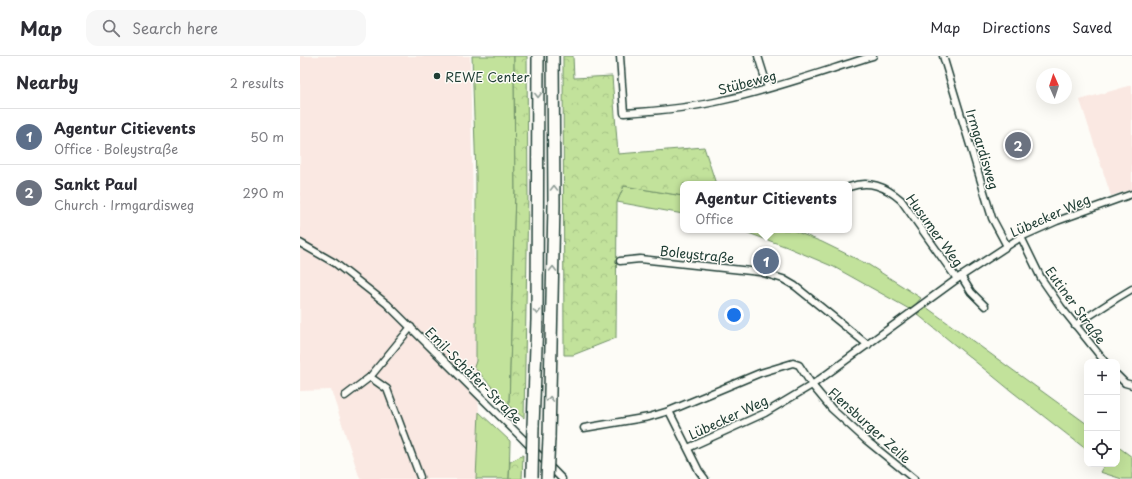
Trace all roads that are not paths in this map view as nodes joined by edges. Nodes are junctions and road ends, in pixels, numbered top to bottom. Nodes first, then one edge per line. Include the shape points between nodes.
1 (538, 56) edge
2 (553, 56) edge
3 (620, 56) edge
4 (758, 56) edge
5 (873, 56) edge
6 (943, 56) edge
7 (768, 88) junction
8 (852, 186) edge
9 (1132, 194) edge
10 (1021, 238) junction
11 (300, 243) edge
12 (1007, 246) junction
13 (620, 261) dead end
14 (959, 278) junction
15 (1132, 289) edge
16 (985, 306) dead end
17 (1076, 325) junction
18 (411, 327) junction
19 (868, 345) junction
20 (1103, 359) edge
21 (370, 377) junction
22 (1120, 378) edge
23 (812, 385) junction
24 (1132, 385) edge
25 (345, 396) dead end
26 (669, 411) junction
27 (584, 428) dead end
28 (688, 448) junction
29 (420, 477) dead end
30 (532, 478) edge
31 (548, 479) edge
32 (562, 479) edge
33 (705, 479) edge
34 (914, 479) edge

1 -> 30 highway, bridge via 537,320
31 -> 2 highway, bridge via 554,205
3 - 7 street, Stübeweg via 624,113 683,108
4 - 7 street
5 - 7 street, Stübeweg
6 - 12 street, Irmgardisweg via 992,218
8 - 14 street, Husumer Weg via 870,184 893,193 901,200
9 - 10 street, Lübecker Weg via 1057,221
10 - 12 street, Lübecker Weg
10 - 17 street, Eutiner Straße via 1041,278
11 - 18 street, Emil-Schäfer-Straße via 336,263 388,304
12 - 14 street, Lübecker Weg
13 - 19 street, Boleystraße via 640,259 772,275 795,286
14 - 16 street
14 - 19 street, Lübecker Weg
15 - 17 street
17 - 20 street, Eutiner Straße
18 - 21 street, Emil-Schäfer-Straße
18 - 32 street, Emil-Schäfer-Straße
19 - 23 street, Lübecker Weg
21 - 25 street, Emil-Schäfer-Straße
21 - 29 street via 387,389
22 - 24 street
23 - 26 street, Lübecker Weg via 799,365 790,363
23 - 28 street, Lübecker Weg via 766,413
23 - 34 street, Flensburger Zeile via 832,409
26 - 27 street, Lübecker Weg
26 - 28 street, Lübecker Weg
28 - 33 street

